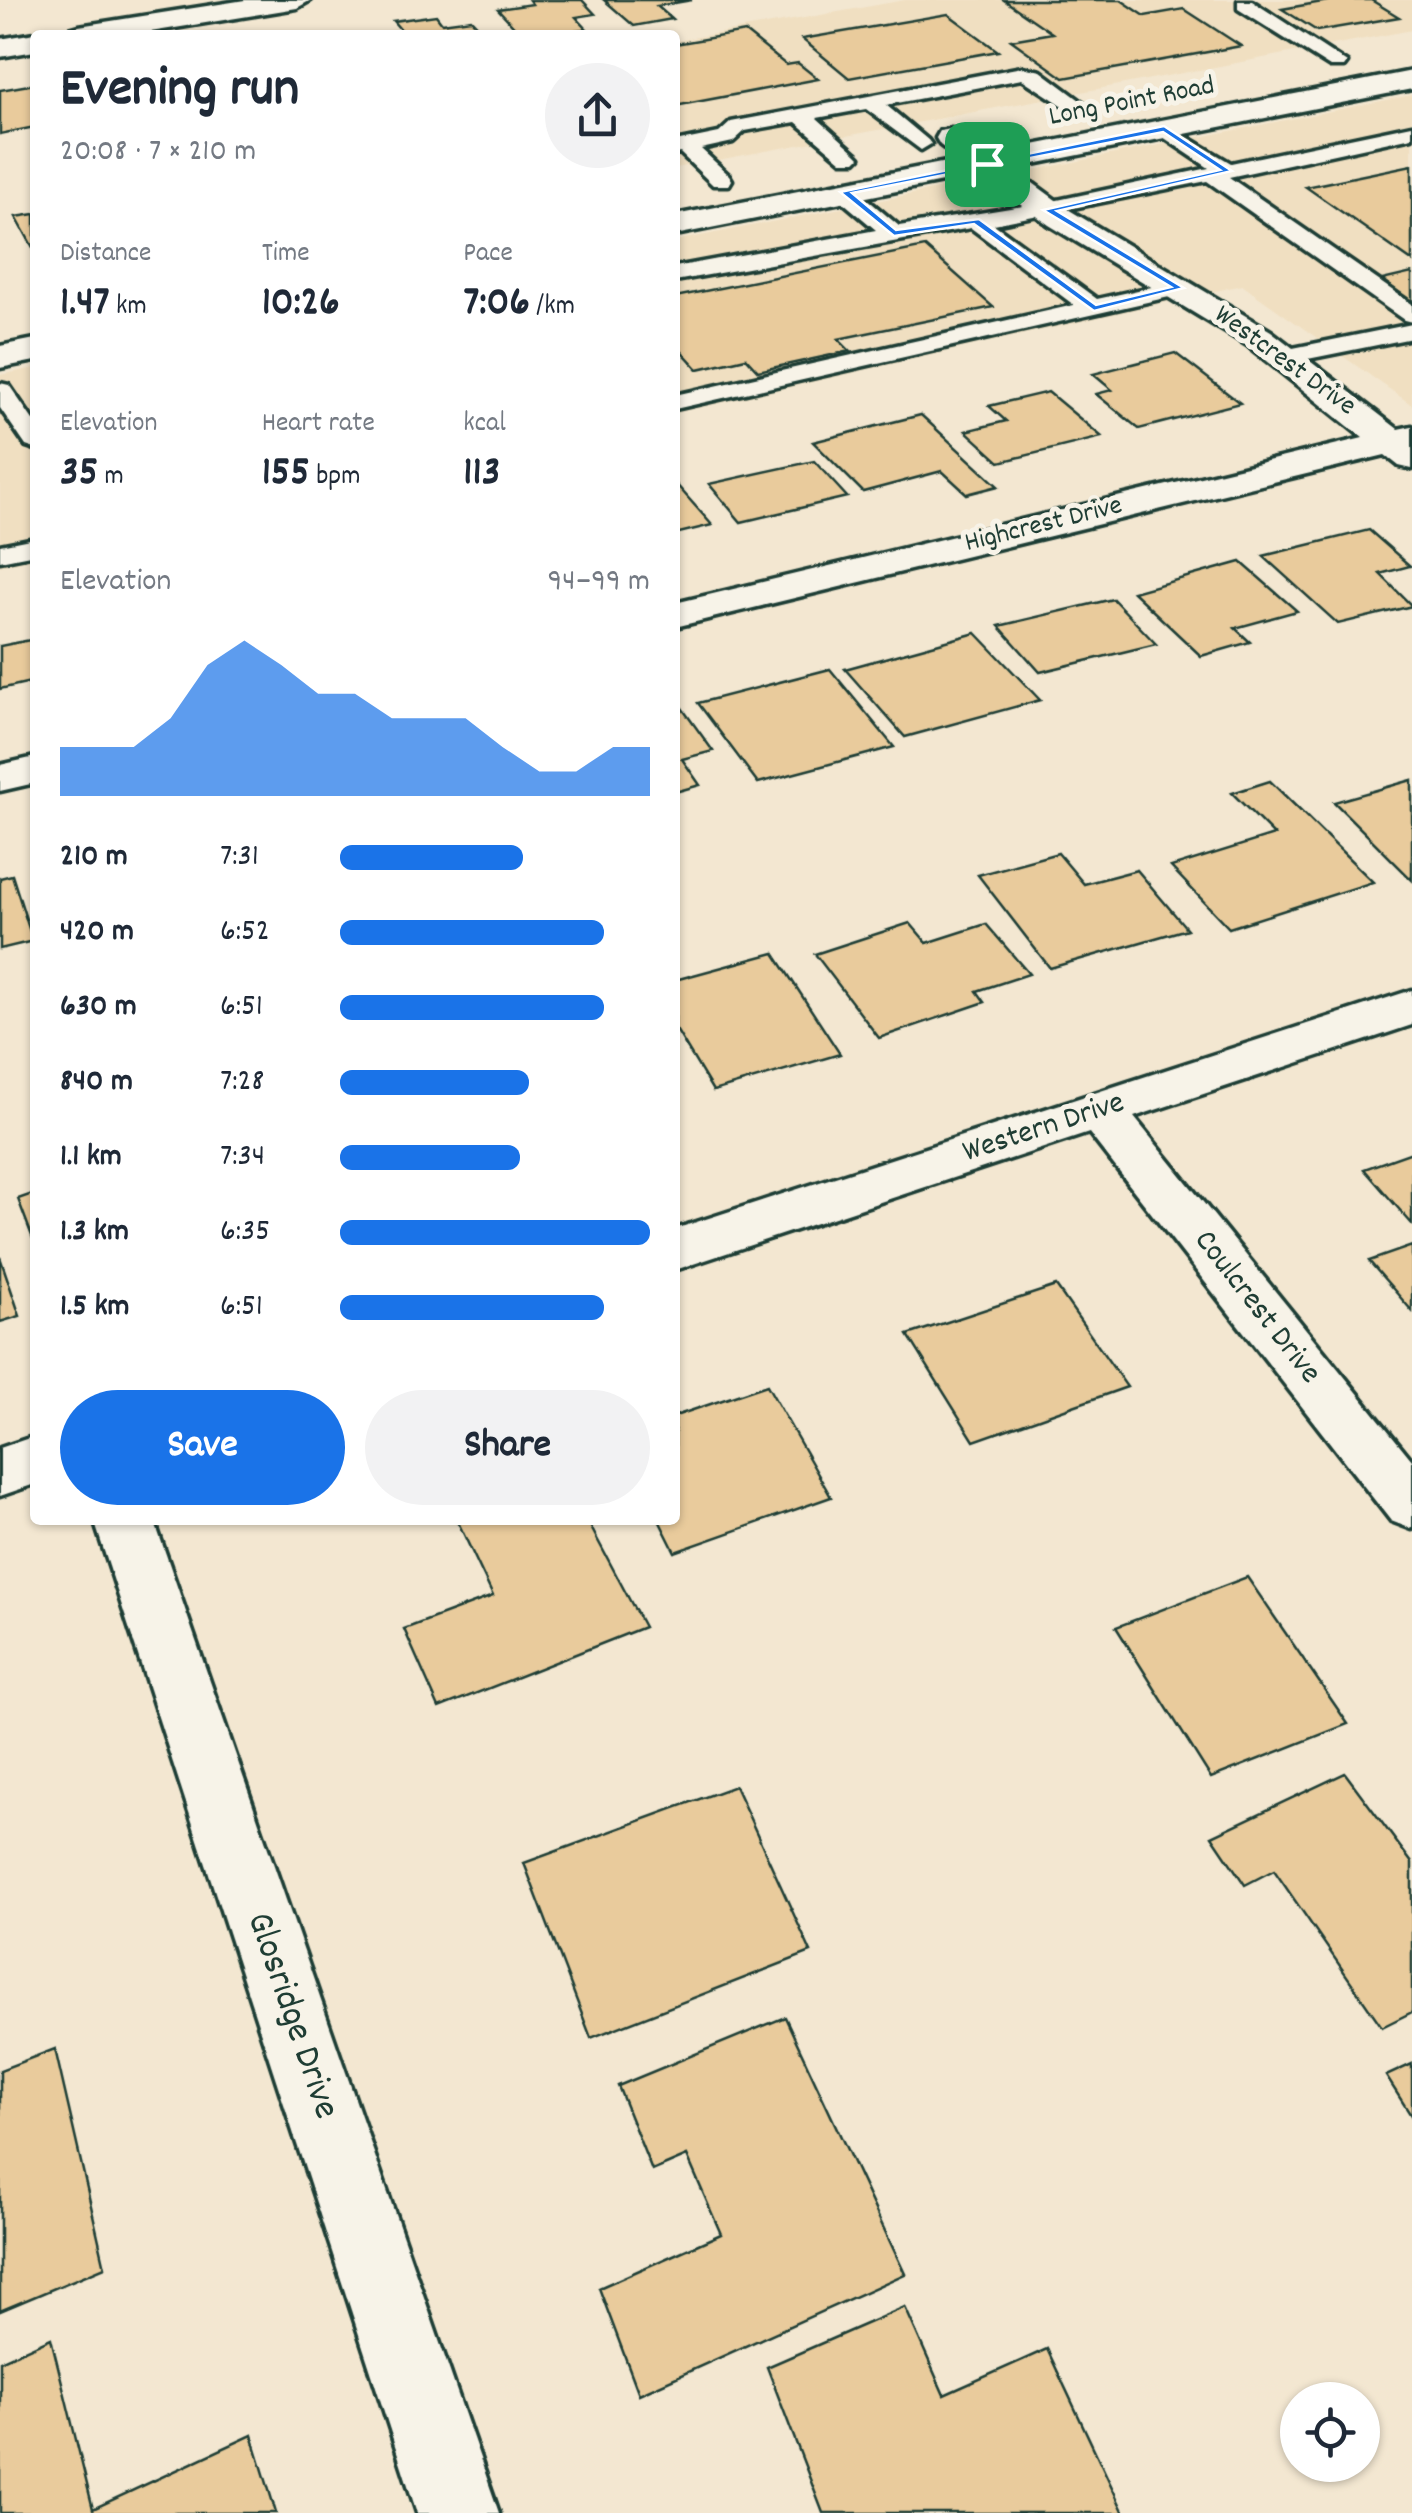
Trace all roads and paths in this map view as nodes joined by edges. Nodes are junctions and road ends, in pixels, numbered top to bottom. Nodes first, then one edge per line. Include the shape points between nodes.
1 (297, 0) edge
2 (1271, 0) edge
3 (110, 30) edge
4 (30, 43) edge
5 (0, 48) edge
6 (1374, 55) dead end
7 (1337, 62) junction
8 (1300, 70) dead end
9 (1412, 80) edge
10 (870, 102) junction
11 (1100, 109) joint
12 (800, 114) junction
13 (1047, 120) dead end
14 (1164, 129) junction
15 (1412, 131) edge
16 (936, 141) junction
17 (680, 147) edge
18 (988, 147) junction
19 (849, 157) junction
20 (813, 163) dead end
21 (1219, 172) junction
22 (709, 183) dead end
23 (845, 192) junction
24 (1048, 210) junction
25 (976, 221) junction
26 (680, 224) edge
27 (894, 233) junction
28 (680, 273) edge
29 (1179, 288) junction
30 (1094, 308) junction
31 (1412, 315) edge
32 (1412, 330) edge
33 (30, 351) edge
34 (1284, 356) junction
35 (0, 357) edge
36 (0, 390) edge
37 (680, 401) edge
38 (30, 434) edge
39 (1405, 446) edge
40 (30, 547) edge
41 (0, 553) edge
42 (680, 614) edge
43 (30, 771) edge
44 (0, 778) edge
45 (1412, 1007) edge
46 (1100, 1110) junction
47 (680, 1248) edge
48 (30, 1462) edge
49 (0, 1472) edge
50 (1412, 1504) edge
51 (126, 1525) edge
52 (458, 2513) edge

1 - 3 street
2 - 7 lane via 1245,5
4 - 5 street
6 - 7 street
7 - 8 street
9 - 14 street, Long Point Road
10 - 11 lane via 1022,73
10 - 12 lane
10 - 16 lane
11 - 13 street, Long Point Road
12 - 17 lane
12 - 19 lane
14 - 18 street, Long Point Road
14 - 21 lane
15 - 21 lane
16 - 18 street, Westcrest Drive
16 - 19 street
17 - 22 lane
18 - 23 street, Long Point Road
18 - 24 street, Westcrest Drive
19 - 20 street
21 - 24 lane
21 - 31 lane
23 - 26 street, Long Point Road
23 - 27 lane
24 - 25 lane
24 - 29 street, Westcrest Drive
25 - 27 lane
25 - 30 lane
27 - 28 lane
29 - 30 lane
29 - 34 street, Westcrest Drive
30 - 37 lane
32 - 34 lane
33 - 35 street
34 - 39 street, Westcrest Drive
36 - 38 lane
39 - 42 street, Highcrest Drive
40 - 41 lane
43 - 44 street
45 - 46 street, Western Drive
46 - 47 street, Western Drive
46 - 50 street, Coulcrest Drive
48 - 49 street
51 - 52 street, Glosridge Drive

